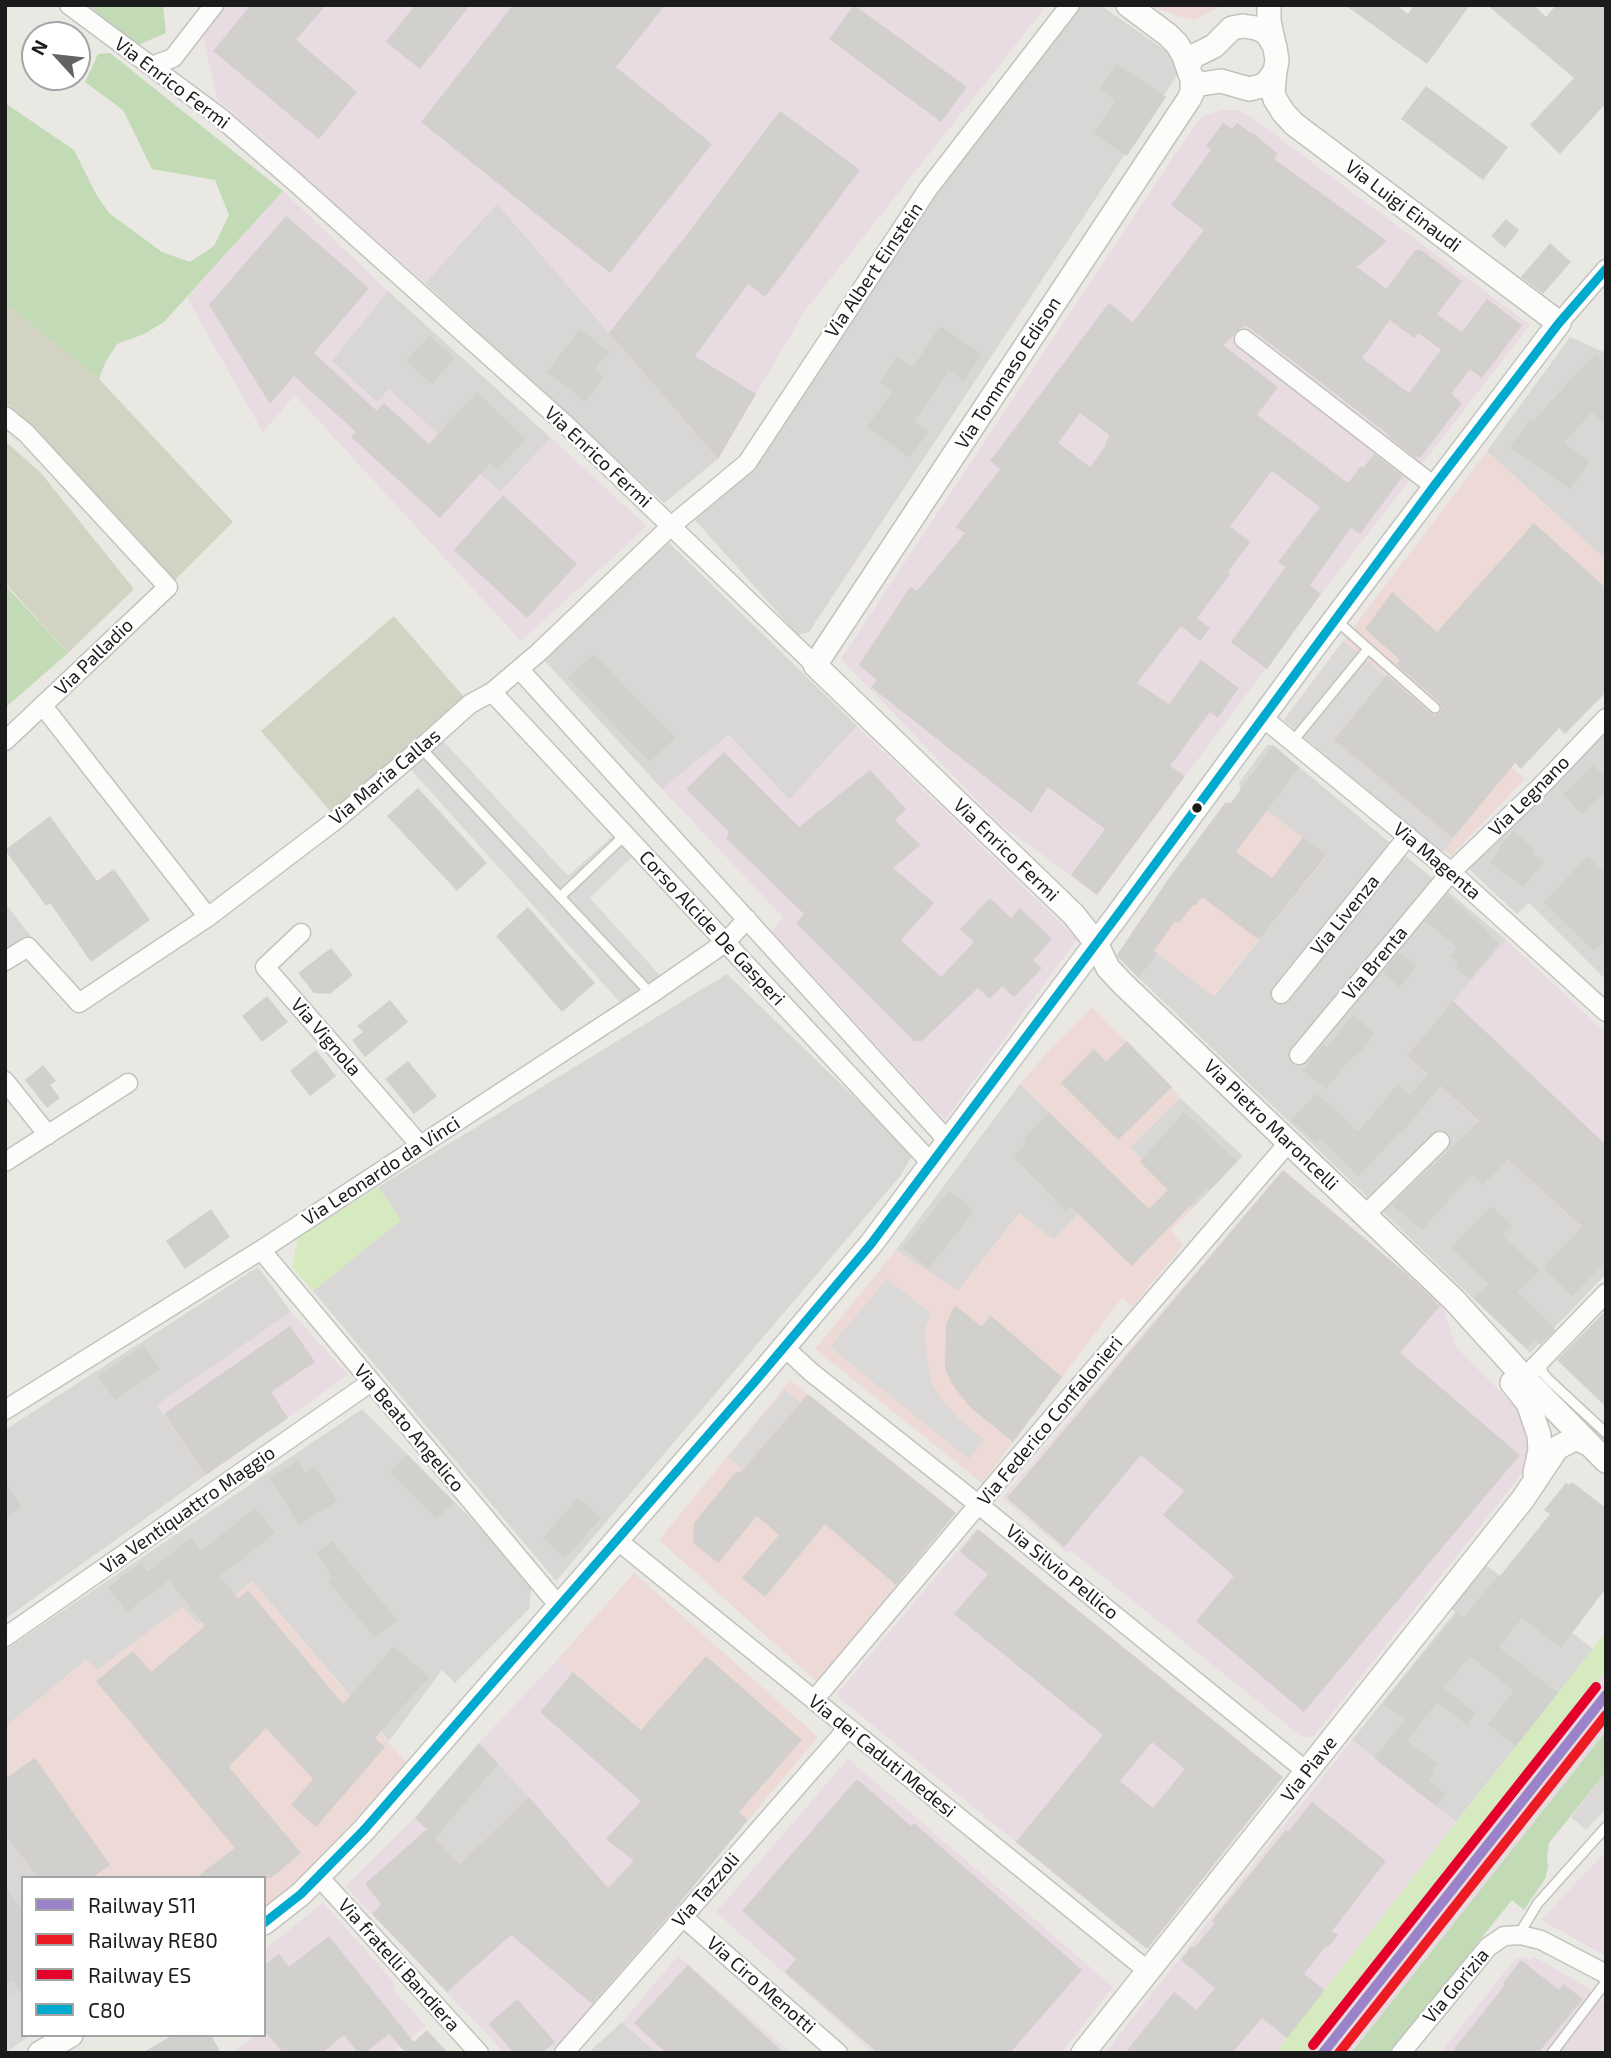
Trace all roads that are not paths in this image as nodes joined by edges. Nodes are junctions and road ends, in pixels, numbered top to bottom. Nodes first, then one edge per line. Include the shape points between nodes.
1 (69, 5) edge
2 (214, 5) edge
3 (1070, 5) edge
4 (1128, 5) edge
5 (1253, 5) edge
6 (1269, 5) edge
7 (1230, 31) junction
8 (1168, 35) junction
9 (1274, 44) junction
10 (151, 66) junction
11 (1275, 71) junction
12 (1190, 73) junction
13 (1606, 269) edge
14 (1559, 323) junction
15 (1244, 340) dead end
16 (5, 416) edge
17 (1434, 486) junction
18 (671, 526) junction
19 (1335, 619) junction
20 (1368, 649) junction
21 (815, 665) junction
22 (520, 670) junction
23 (492, 692) junction
24 (43, 706) junction
25 (1435, 708) dead end
26 (1262, 718) junction
27 (1606, 719) edge
28 (5, 741) edge
29 (1293, 741) junction
30 (421, 748) junction
31 (625, 835) junction
32 (1408, 836) junction
33 (1451, 872) junction
34 (560, 897) junction
35 (208, 917) junction
36 (747, 919) junction
37 (301, 933) dead end
38 (726, 942) junction
39 (1096, 943) junction
40 (8, 955) edge
41 (1606, 986) edge
42 (651, 994) junction
43 (1281, 994) dead end
44 (1592, 999) junction
45 (1606, 1012) edge
46 (1299, 1055) dead end
47 (5, 1081) edge
48 (128, 1083) dead end
49 (48, 1135) junction
50 (1440, 1141) dead end
51 (949, 1142) junction
52 (1289, 1142) junction
53 (419, 1145) junction
54 (5, 1163) edge
55 (932, 1164) junction
56 (1365, 1215) junction
57 (261, 1250) junction
58 (1606, 1293) edge
59 (1454, 1300) junction
60 (784, 1347) junction
61 (1542, 1359) junction
62 (1524, 1378) junction
63 (371, 1382) junction
64 (5, 1410) edge
65 (1602, 1450) edge
66 (1528, 1491) junction
67 (979, 1504) junction
68 (617, 1541) junction
69 (559, 1606) junction
70 (5, 1637) edge
71 (814, 1700) junction
72 (848, 1728) junction
73 (1306, 1772) junction
74 (1606, 1827) edge
75 (319, 1877) junction
76 (683, 1917) junction
77 (266, 1922) edge
78 (1521, 1935) junction
79 (1148, 1971) junction
80 (1606, 1974) edge
81 (1606, 1982) edge
82 (68, 2037) edge
83 (40, 2053) edge
84 (479, 2053) edge
85 (564, 2053) edge
86 (838, 2053) edge
87 (1083, 2053) edge
88 (1401, 2053) edge
89 (1552, 2053) edge

1 - 10 street, Via Enrico Fermi
2 - 10 street via 173,58
3 - 18 street, Via Albert Einstein via 928,189 747,463
4 - 8 street
5 - 7 street
6 - 9 street, Via Luigi Einaudi
7 - 8 street via 1202,40
7 - 9 street via 1256,28
7 - 12 street via 1190,59
8 - 12 street
9 - 11 street, Via Luigi Einaudi
10 - 18 street, Via Enrico Fermi via 295,182 565,424
11 - 12 street via 1262,86 1249,89 1222,81 1201,83
11 - 14 street, Via Luigi Einaudi via 1275,99 1294,124
12 - 21 street, Via Tommaso Edison via 1189,99
13 - 14 street
14 - 17 street
15 - 17 street
16 - 24 street, Via Palladio via 26,433 167,587
17 - 19 street
18 - 21 street, Via Enrico Fermi
18 - 22 street, Via Maria Callas
19 - 20 lane
19 - 26 street
20 - 25 lane
20 - 29 lane
21 - 39 street, Via Enrico Fermi via 1074,915
22 - 23 street, Via Maria Callas
22 - 36 street, Corso Alcide De Gasperi
23 - 30 street, Via Maria Callas via 470,704
23 - 31 street, Corso Alcide De Gasperi
24 - 28 street
24 - 35 street, Via Palladio
26 - 29 street, Via Magenta
26 - 39 street
27 - 33 street, Via Legnano
29 - 32 street, Via Magenta
30 - 34 lane
30 - 35 street, Via Maria Callas
31 - 34 lane
31 - 38 street, Corso Alcide De Gasperi
32 - 33 street, Via Magenta
32 - 43 street, Via Livenza
33 - 44 street, Via Magenta
33 - 46 street, Via Brenta
34 - 42 lane
35 - 40 street, Via Maria Callas via 79,1003 28,947
36 - 38 street, Via Leonardo da Vinci
36 - 51 street, Corso Alcide De Gasperi
37 - 53 street, Via Vignola via 265,967
38 - 42 street, Via Leonardo da Vinci
38 - 55 street, Corso Alcide De Gasperi
39 - 51 street
39 - 52 street, Via Pietro Maroncelli via 1108,968 1123,984
41 - 44 street
42 - 53 street, Via Leonardo da Vinci
44 - 45 street, Via Magenta
47 - 49 street
48 - 49 street
49 - 54 street
50 - 56 street
51 - 55 street
52 - 56 street, Via Pietro Maroncelli
52 - 67 street, Via Federico Confalonieri
53 - 57 street, Via Leonardo da Vinci
55 - 60 street
56 - 59 street, Via Pietro Maroncelli
57 - 63 street, Via Beato Angelico
57 - 64 street, Via Leonardo da Vinci
58 - 61 street
59 - 62 street, Via Pietro Maroncelli
59 - 66 street, Via Pietro Maroncelli via 1484,1348 1528,1403 1535,1420 1540,1450
60 - 67 street, Via Silvio Pellico
60 - 68 street
61 - 62 street
61 - 65 lane via 1542,1372
62 - 65 street, Via Pietro Maroncelli
63 - 69 street, Via Beato Angelico
63 - 70 street, Via Ventiquattro Maggio
65 - 66 street via 1580,1440 1562,1444
66 - 73 street, Via Piave
67 - 71 street, Via Federico Confalonieri
67 - 73 street, Via Silvio Pellico
68 - 69 street
68 - 71 street, Via dei Caduti Medesi
69 - 75 street
71 - 72 street, Via dei Caduti Medesi
72 - 76 street, Via Tazzoli
72 - 79 street, Via dei Caduti Medesi
73 - 79 street, Via Piave
74 - 78 lane via 1538,1903
75 - 77 street
75 - 84 street, Via fratelli Bandiera
76 - 85 street, Via Tazzoli
76 - 86 street, Via Ciro Menotti
78 - 80 street via 1552,1945
78 - 88 street, Via Gorizia via 1504,1936 1488,1947
79 - 87 street, Via Piave
81 - 89 lane
82 - 83 street

